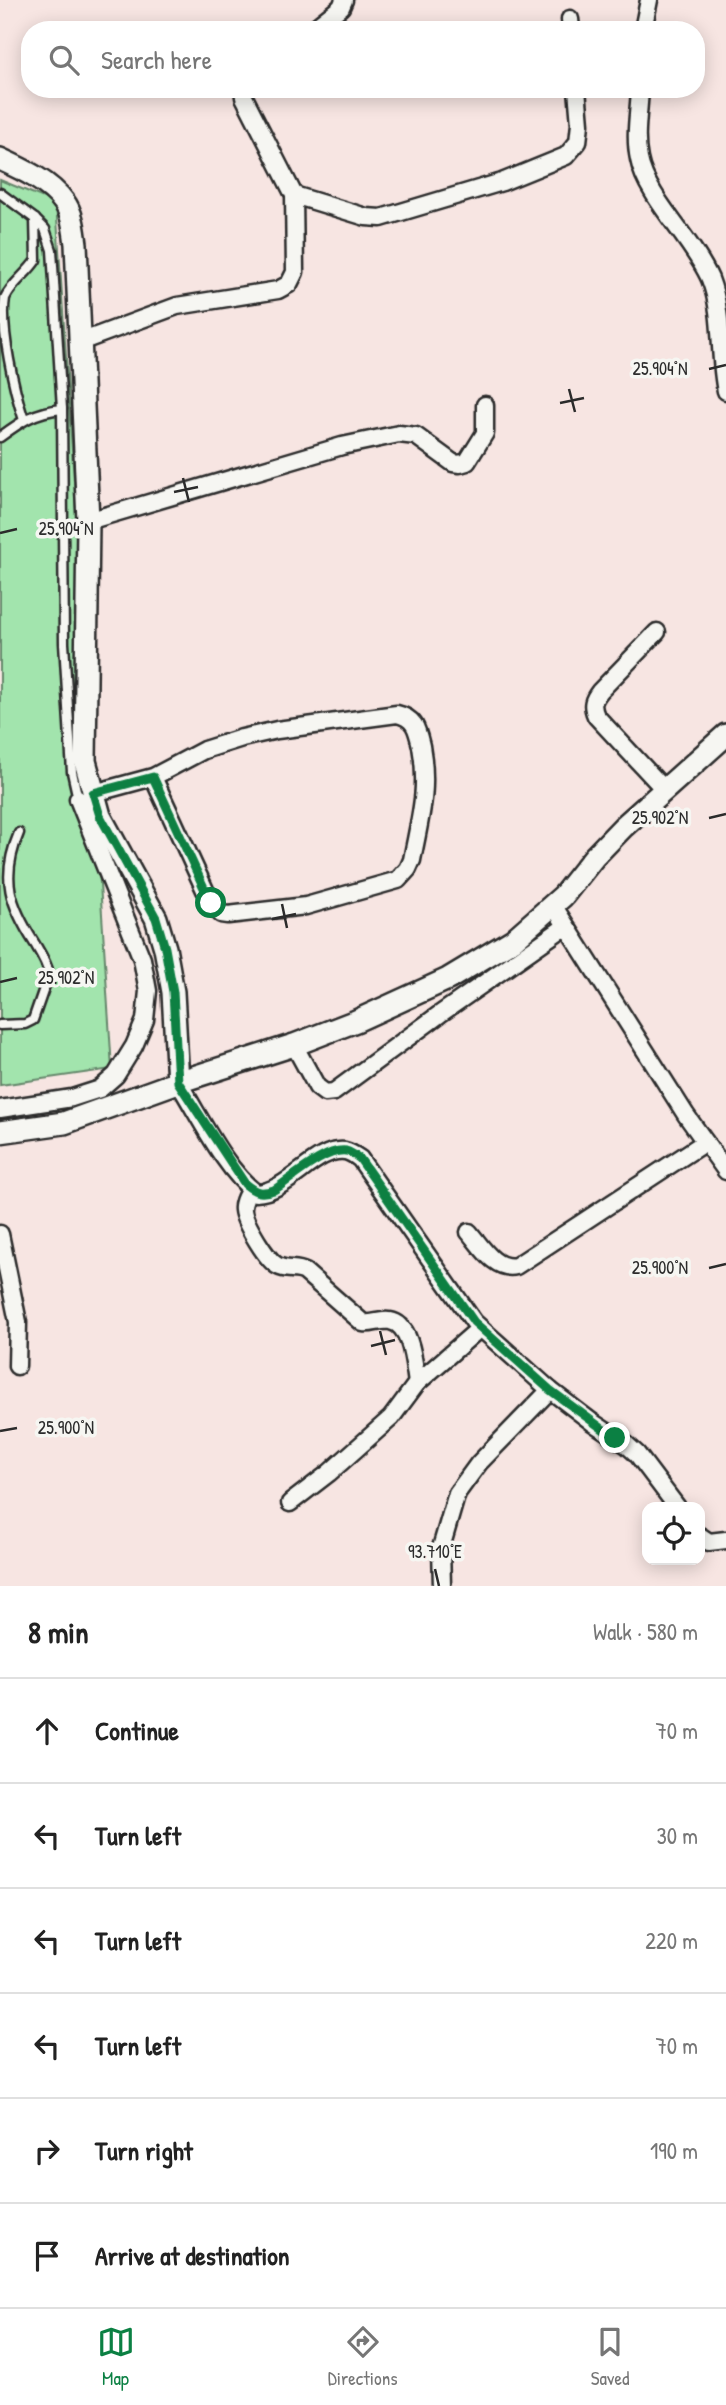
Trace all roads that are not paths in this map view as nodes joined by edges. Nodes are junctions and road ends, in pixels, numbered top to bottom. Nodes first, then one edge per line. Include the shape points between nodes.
1 (344, 0) edge
2 (649, 0) edge
3 (323, 21) edge
4 (645, 21) edge
5 (245, 98) edge
6 (578, 98) edge
7 (639, 98) edge
8 (0, 159) edge
9 (0, 193) edge
10 (294, 195) junction
11 (35, 219) junction
12 (80, 342) junction
13 (726, 391) edge
14 (485, 405) dead end
15 (62, 409) junction
16 (24, 420) junction
17 (0, 437) edge
18 (88, 522) junction
19 (657, 632) dead end
20 (726, 735) edge
21 (153, 777) junction
22 (664, 789) junction
23 (86, 796) junction
24 (19, 833) dead end
25 (553, 905) junction
26 (566, 926) junction
27 (0, 1025) edge
28 (294, 1045) junction
29 (178, 1082) junction
30 (0, 1109) edge
31 (0, 1132) edge
32 (705, 1142) junction
33 (726, 1171) edge
34 (250, 1189) junction
35 (469, 1232) dead end
36 (0, 1234) edge
37 (480, 1328) junction
38 (17, 1366) dead end
39 (417, 1383) junction
40 (550, 1390) junction
41 (673, 1502) edge
42 (290, 1503) dead end
43 (705, 1539) edge
44 (726, 1540) edge
45 (439, 1585) edge

1 - 3 street
2 - 4 street
5 - 10 street
6 - 10 street via 578,142 566,156 502,183 382,218
7 - 13 street via 639,162 709,278 719,313
8 - 12 street via 45,184 65,202 76,244
9 - 11 lane
10 - 12 street via 295,272 289,284 278,290 177,306
11 - 15 lane via 45,229 52,250
11 - 16 lane via 36,261 10,289 2,309 8,372
12 - 18 street
14 - 18 street via 485,433 467,461 460,464 416,436 400,434 342,446
15 - 16 lane via 41,411
15 - 23 lane via 64,643 72,772
16 - 17 lane
18 - 23 street
19 - 22 street via 593,699 592,708
20 - 22 street
21 - 21 street via 211,903 228,915 306,906 398,880 412,860 426,788 418,730 407,716 397,714 253,735 204,750
21 - 23 street
22 - 25 street
23 - 29 street via 156,918 173,992
23 - 30 street via 142,958 148,991 145,1020 116,1074 100,1089
24 - 27 lane via 4,868 6,895 50,974 33,1020
25 - 26 street
25 - 28 street via 513,940 448,979
26 - 28 street via 334,1092 317,1087
26 - 32 street
28 - 29 street
29 - 31 street via 64,1123
29 - 34 street
32 - 33 street
32 - 35 street via 516,1266 500,1266
34 - 37 street via 256,1193 274,1190 324,1156 347,1151 360,1159
34 - 39 street via 243,1210 268,1258 285,1269 304,1272 363,1323 386,1320 404,1329
36 - 38 street via 18,1322
37 - 39 street
37 - 40 street
39 - 42 street via 391,1418
40 - 41 street via 637,1454
40 - 45 street via 479,1462 457,1493 441,1548
43 - 44 street

